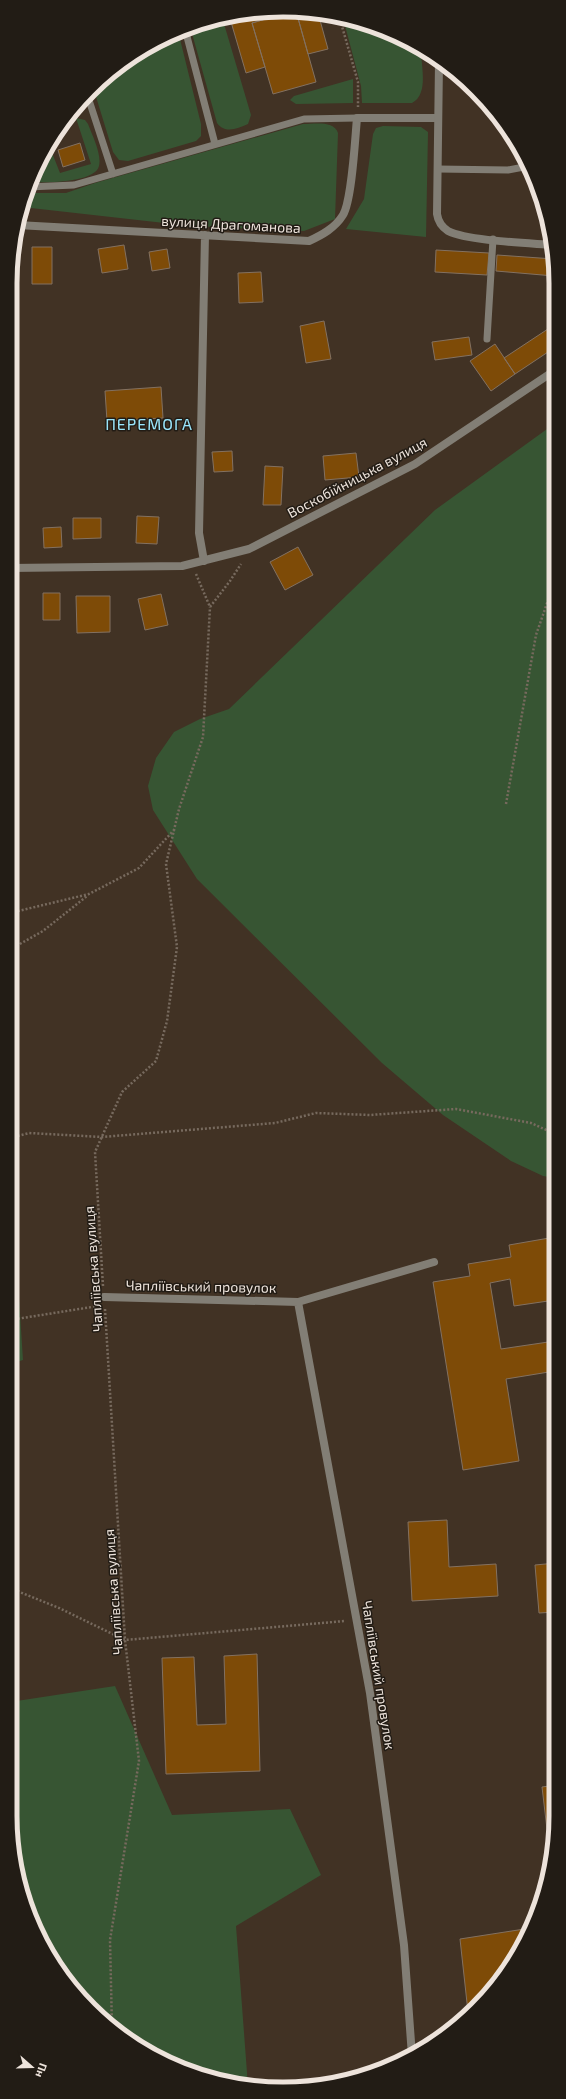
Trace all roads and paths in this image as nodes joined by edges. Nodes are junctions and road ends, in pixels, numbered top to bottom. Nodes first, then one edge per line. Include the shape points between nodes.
1 (340, 23) edge
2 (187, 35) edge
3 (439, 68) edge
4 (89, 101) edge
5 (357, 118) junction
6 (438, 118) junction
7 (215, 144) junction
8 (523, 167) edge
9 (438, 169) junction
10 (112, 174) junction
11 (35, 187) edge
12 (23, 225) edge
13 (205, 235) junction
14 (493, 240) junction
15 (546, 244) edge
16 (487, 339) dead end
17 (549, 374) edge
18 (249, 549) junction
19 (204, 561) junction
20 (192, 564) junction
21 (17, 568) edge
22 (549, 597) edge
23 (210, 607) junction
24 (506, 804) dead end
25 (174, 830) junction
26 (89, 894) junction
27 (17, 911) edge
28 (17, 947) edge
29 (549, 1131) edge
30 (17, 1136) edge
31 (102, 1137) junction
32 (434, 1262) dead end
33 (104, 1301) junction
34 (298, 1302) junction
35 (17, 1319) edge
36 (17, 1591) edge
37 (358, 1620) junction
38 (125, 1640) junction
39 (112, 2019) edge
40 (411, 2049) edge

1 - 5 path via 358,82
2 - 7 lane
3 - 6 street
4 - 10 lane
5 - 6 street
5 - 7 lane via 304,119
5 - 13 street, вулиця Драгоманова via 347,206 332,228 309,241
6 - 9 street
7 - 10 lane
8 - 9 lane via 508,170
9 - 14 street via 436,214 441,225 458,234
10 - 11 lane via 74,185
12 - 13 street, вулиця Драгоманова
13 - 19 street via 199,533
14 - 15 street
14 - 16 lane
17 - 18 street, Воскобійницька вулиця via 415,464
18 - 19 street, Воскобійницька вулиця
18 - 23 path via 230,581
19 - 20 street, Воскобійницька вулиця
20 - 21 street, Воскобійницька вулиця via 131,568
20 - 23 path
22 - 24 path via 536,635
23 - 25 path via 203,737
25 - 26 path via 140,868
25 - 31 path via 166,864 177,948 167,1021 156,1061 122,1092
26 - 27 path
26 - 28 path via 43,931
29 - 31 path via 531,1123 456,1108 370,1115 316,1113 275,1123
30 - 31 path via 28,1133
31 - 33 path, Чапліївська вулиця via 95,1152
32 - 34 street, Чапліївський провулок
33 - 34 street, Чапліївський провулок
33 - 35 path
33 - 38 path, Чапліївська вулиця
34 - 37 street, Чапліївський провулок
36 - 38 path via 60,1608
37 - 38 path
37 - 40 street, Чапліївський провулок via 404,1945
38 - 39 path, Чапліївська вулиця via 139,1761 110,1940

